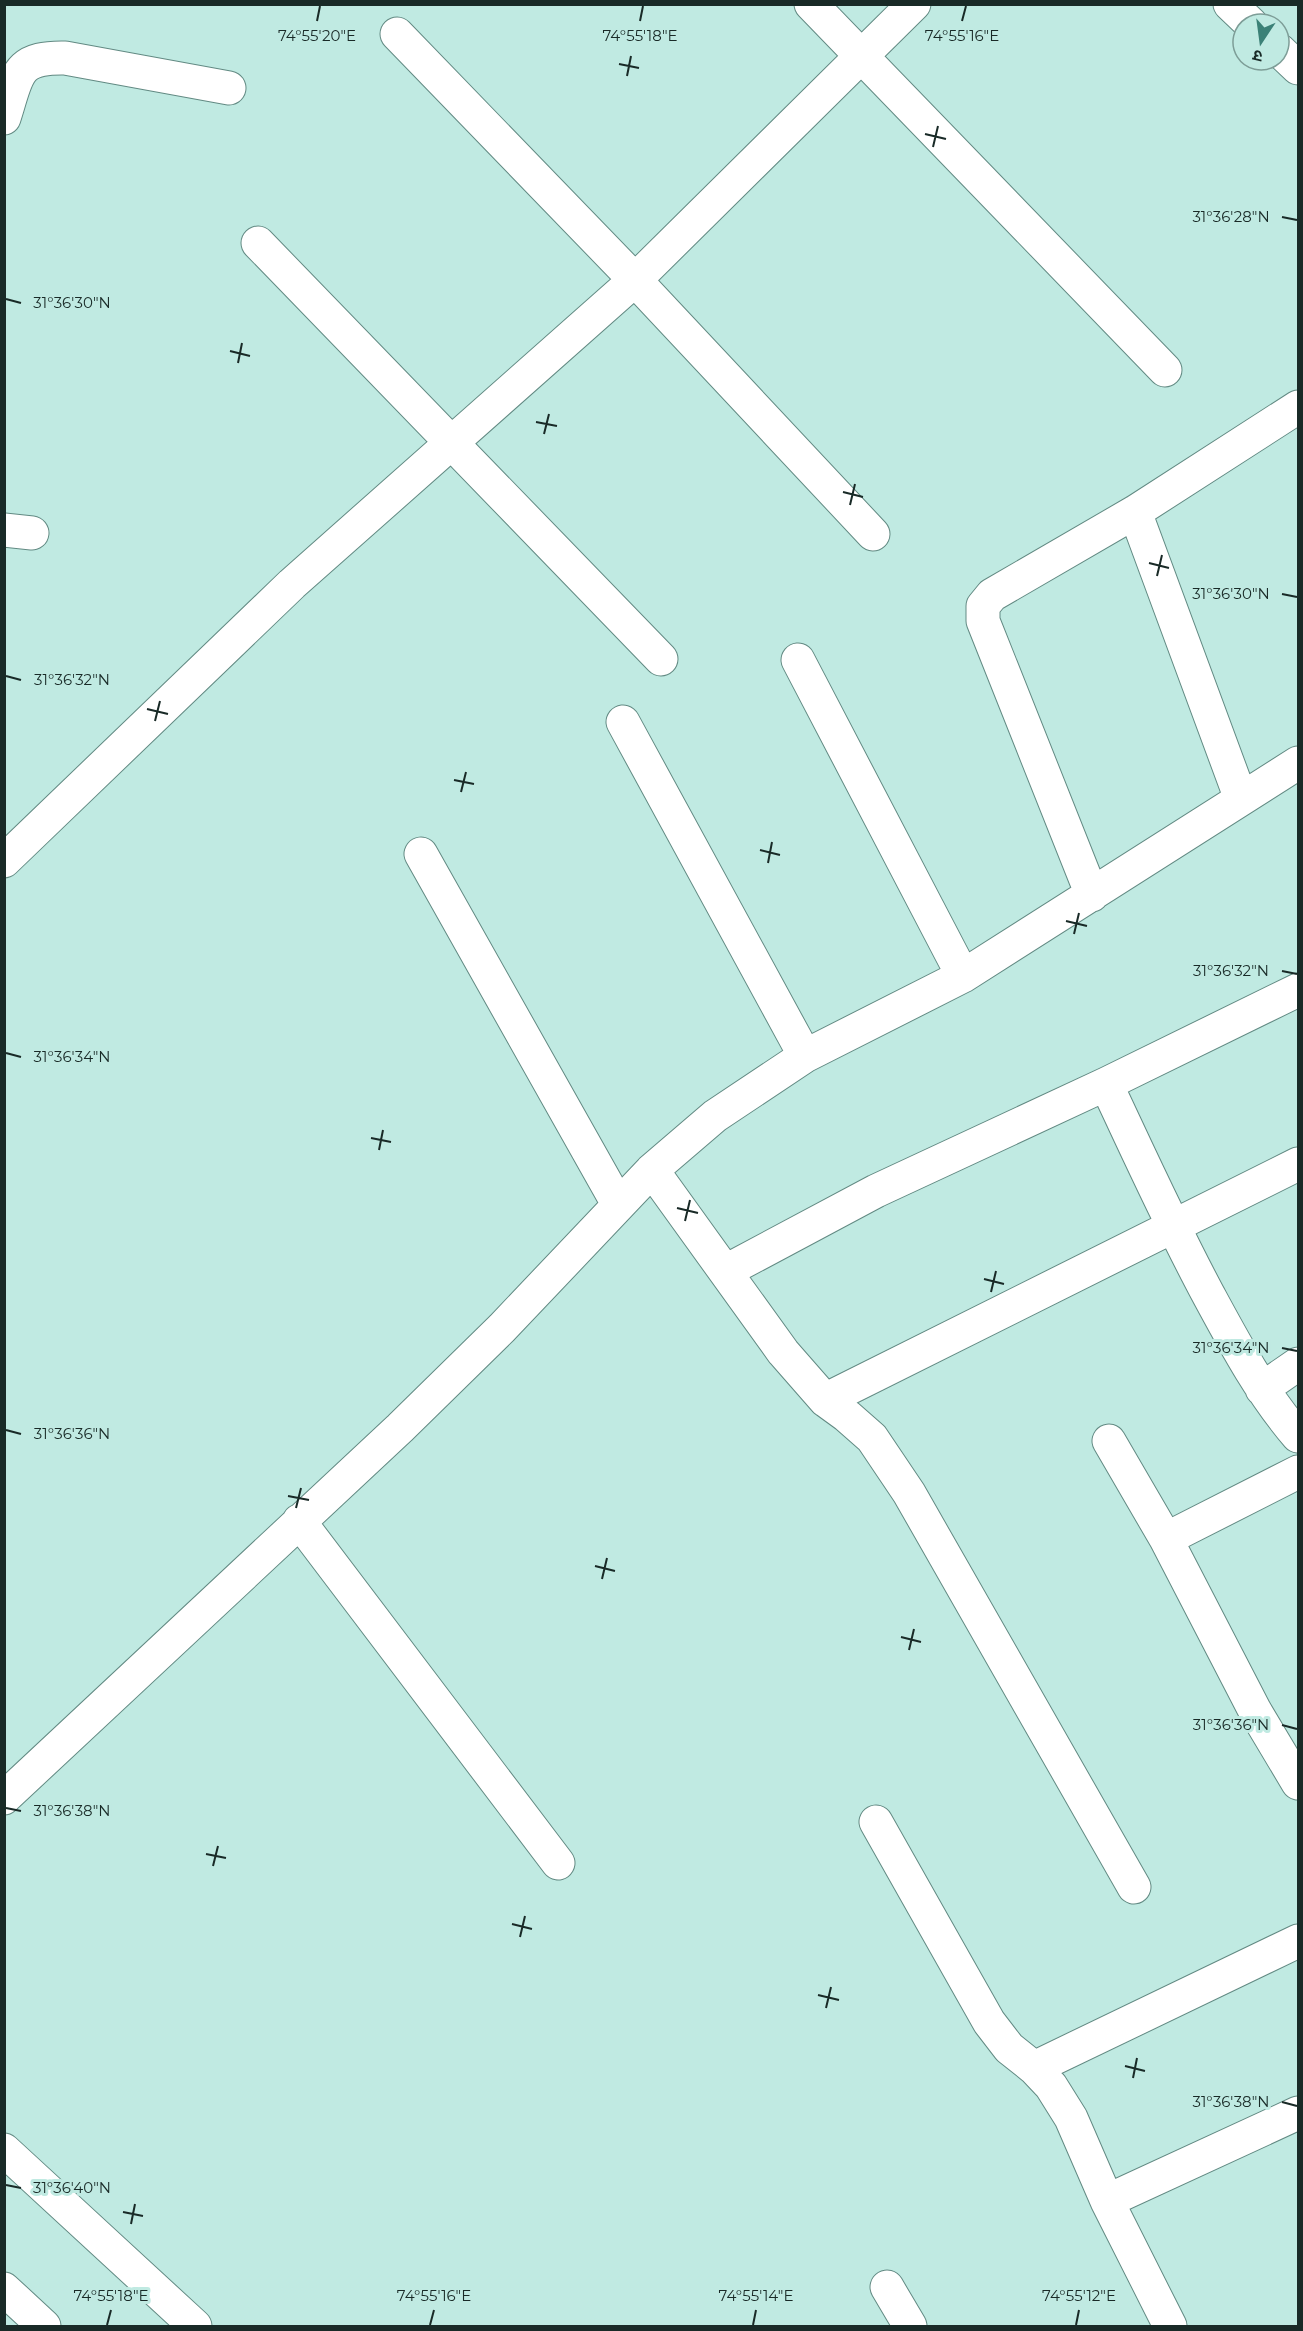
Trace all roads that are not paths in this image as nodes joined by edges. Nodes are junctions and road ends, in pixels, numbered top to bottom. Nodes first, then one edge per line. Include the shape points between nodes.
1 (811, 4) edge
2 (914, 4) edge
3 (397, 34) dead end
4 (862, 57) junction
5 (229, 88) dead end
6 (4, 118) edge
7 (258, 243) dead end
8 (635, 280) junction
9 (1165, 370) dead end
10 (1299, 407) edge
11 (452, 443) junction
12 (1135, 512) junction
13 (873, 534) dead end
14 (662, 659) dead end
15 (798, 660) dead end
16 (623, 722) dead end
17 (1299, 763) edge
18 (1241, 799) junction
19 (421, 854) dead end
20 (4, 861) edge
21 (1092, 895) junction
22 (963, 976) junction
23 (1299, 990) edge
24 (805, 1056) junction
25 (1106, 1084) junction
26 (1299, 1164) edge
27 (652, 1170) junction
28 (618, 1204) junction
29 (1172, 1226) junction
30 (726, 1271) junction
31 (1299, 1364) edge
32 (1262, 1389) junction
33 (825, 1400) junction
34 (1299, 1436) edge
35 (1109, 1441) dead end
36 (1299, 1472) edge
37 (299, 1521) junction
38 (1166, 1539) junction
39 (1299, 1783) edge
40 (4, 1798) edge
41 (876, 1822) dead end
42 (558, 1863) dead end
43 (1134, 1887) dead end
44 (1299, 1941) edge
45 (1034, 2068) junction
46 (1299, 2113) edge
47 (4, 2150) edge
48 (1107, 2200) junction
49 (887, 2287) dead end
50 (4, 2289) edge
51 (44, 2326) edge
52 (195, 2326) edge
53 (910, 2326) edge
54 (1170, 2326) edge

1 - 4 street
2 - 4 street
3 - 8 street
4 - 8 street
4 - 9 street
5 - 6 street via 65,58 42,58 28,63 18,77
7 - 11 street
8 - 11 street
8 - 13 street
10 - 12 street
11 - 14 street
11 - 20 street via 292,584
12 - 18 street
12 - 21 street via 992,595 983,606 983,621
15 - 22 street
16 - 24 street
17 - 18 street
18 - 21 street
19 - 28 street
21 - 22 street
22 - 24 street
23 - 25 street
24 - 27 street via 715,1116
25 - 29 street
25 - 30 street via 876,1191
26 - 29 street
27 - 28 street
27 - 30 street
28 - 37 street via 502,1328
29 - 32 street
29 - 33 street
30 - 33 street via 783,1352
31 - 32 street
32 - 34 street
33 - 43 street via 872,1438 909,1493
35 - 38 street
36 - 38 street
37 - 40 street
37 - 42 street
38 - 39 street via 1255,1711
41 - 45 street via 989,2022 1009,2048
44 - 45 street
45 - 48 street via 1071,2118
46 - 48 street
47 - 52 street
48 - 54 street
49 - 53 street
50 - 51 street

